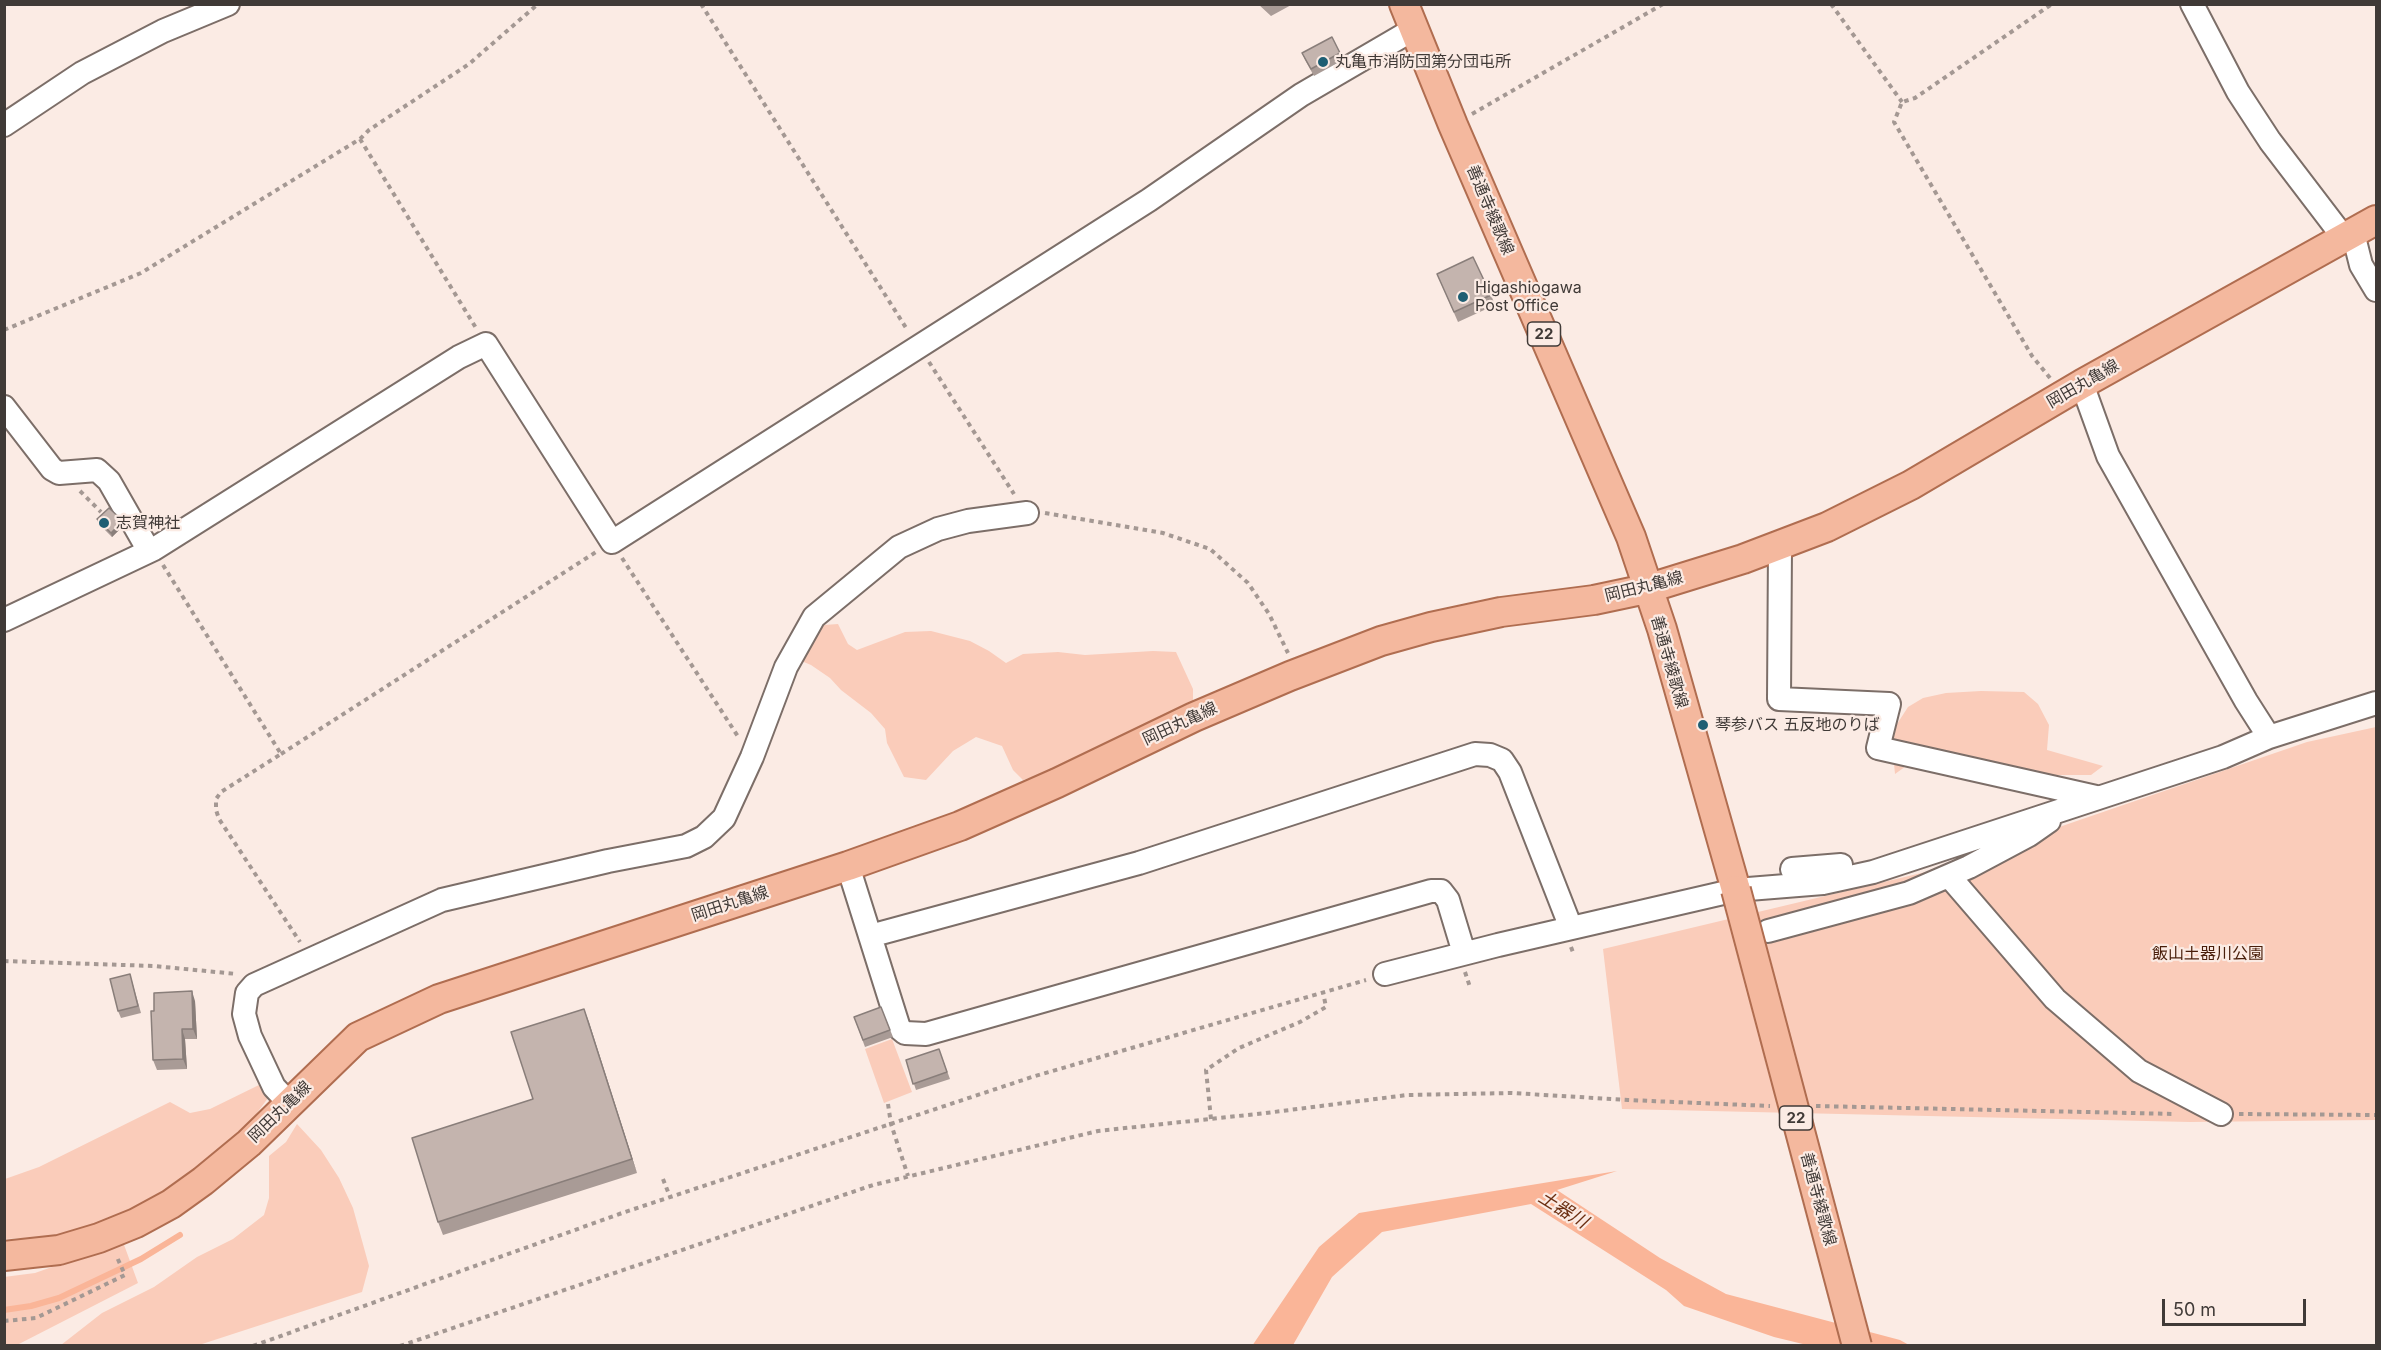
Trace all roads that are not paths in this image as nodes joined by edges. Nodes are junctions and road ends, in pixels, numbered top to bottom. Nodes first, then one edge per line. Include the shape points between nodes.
1 (228, 4) edge
2 (2192, 4) edge
3 (1409, 16) edge
4 (4, 125) edge
5 (2358, 230) edge
6 (2376, 290) edge
7 (2073, 390) junction
8 (6, 411) edge
9 (1027, 513) road end
10 (1780, 547) junction
11 (151, 550) junction
12 (1646, 589) junction
13 (4, 620) edge
14 (2376, 703) edge
15 (2269, 737) junction
16 (2098, 797) junction
17 (2070, 806) junction
18 (848, 866) junction
19 (1792, 869) dead end
20 (1949, 876) junction
21 (1736, 890) junction
22 (1571, 928) junction
23 (1768, 931) dead end
24 (870, 936) junction
25 (1464, 953) junction
26 (1385, 974) road end
27 (289, 1103) junction
28 (2221, 1114) road end
29 (4, 1256) edge
30 (1857, 1346) edge

1 - 4 street via 163,31 82,73
2 - 5 street via 2238,92 2270,141
3 - 11 street via 1149,200 612,542 486,344 459,357
3 - 12 main road, 善通寺綾歌線 / 22 via 1630,537
5 - 6 street via 2361,265
5 - 7 main road, 岡田丸亀線
7 - 10 main road, 岡田丸亀線 via 1911,485
7 - 15 street
8 - 11 street via 52,469 59,473 97,470 109,481
9 - 27 street via 938,529 898,547 814,617 786,667 724,818 704,837 686,846 442,900 254,984 247,993 244,1014 250,1036 274,1087
10 - 12 main road, 岡田丸亀線
10 - 16 street via 1779,699 1890,704 1878,748
11 - 13 street
12 - 18 main road, 岡田丸亀線 via 1501,612 1381,642 1194,717 960,826
12 - 21 main road, 善通寺綾歌線 / 22 via 1662,629
14 - 15 street
15 - 16 street via 2223,757
16 - 17 street
17 - 19 street via 2042,804 1897,851 1834,866
17 - 20 street via 2029,835
17 - 21 street via 1873,872 1823,883
18 - 24 street
18 - 27 main road, 岡田丸亀線 via 439,999 358,1037
20 - 23 street via 1909,893
20 - 28 street via 2055,999 2139,1071
21 - 22 street
21 - 30 main road, 善通寺綾歌線 / 22, bridge
22 - 24 street via 1510,772 1502,760 1475,754 1139,863
22 - 25 street
24 - 25 street via 899,1028 905,1033 926,1034 1431,891 1441,891 1448,900
25 - 26 street
27 - 29 main road, 岡田丸亀線 via 203,1181 136,1223 59,1250

